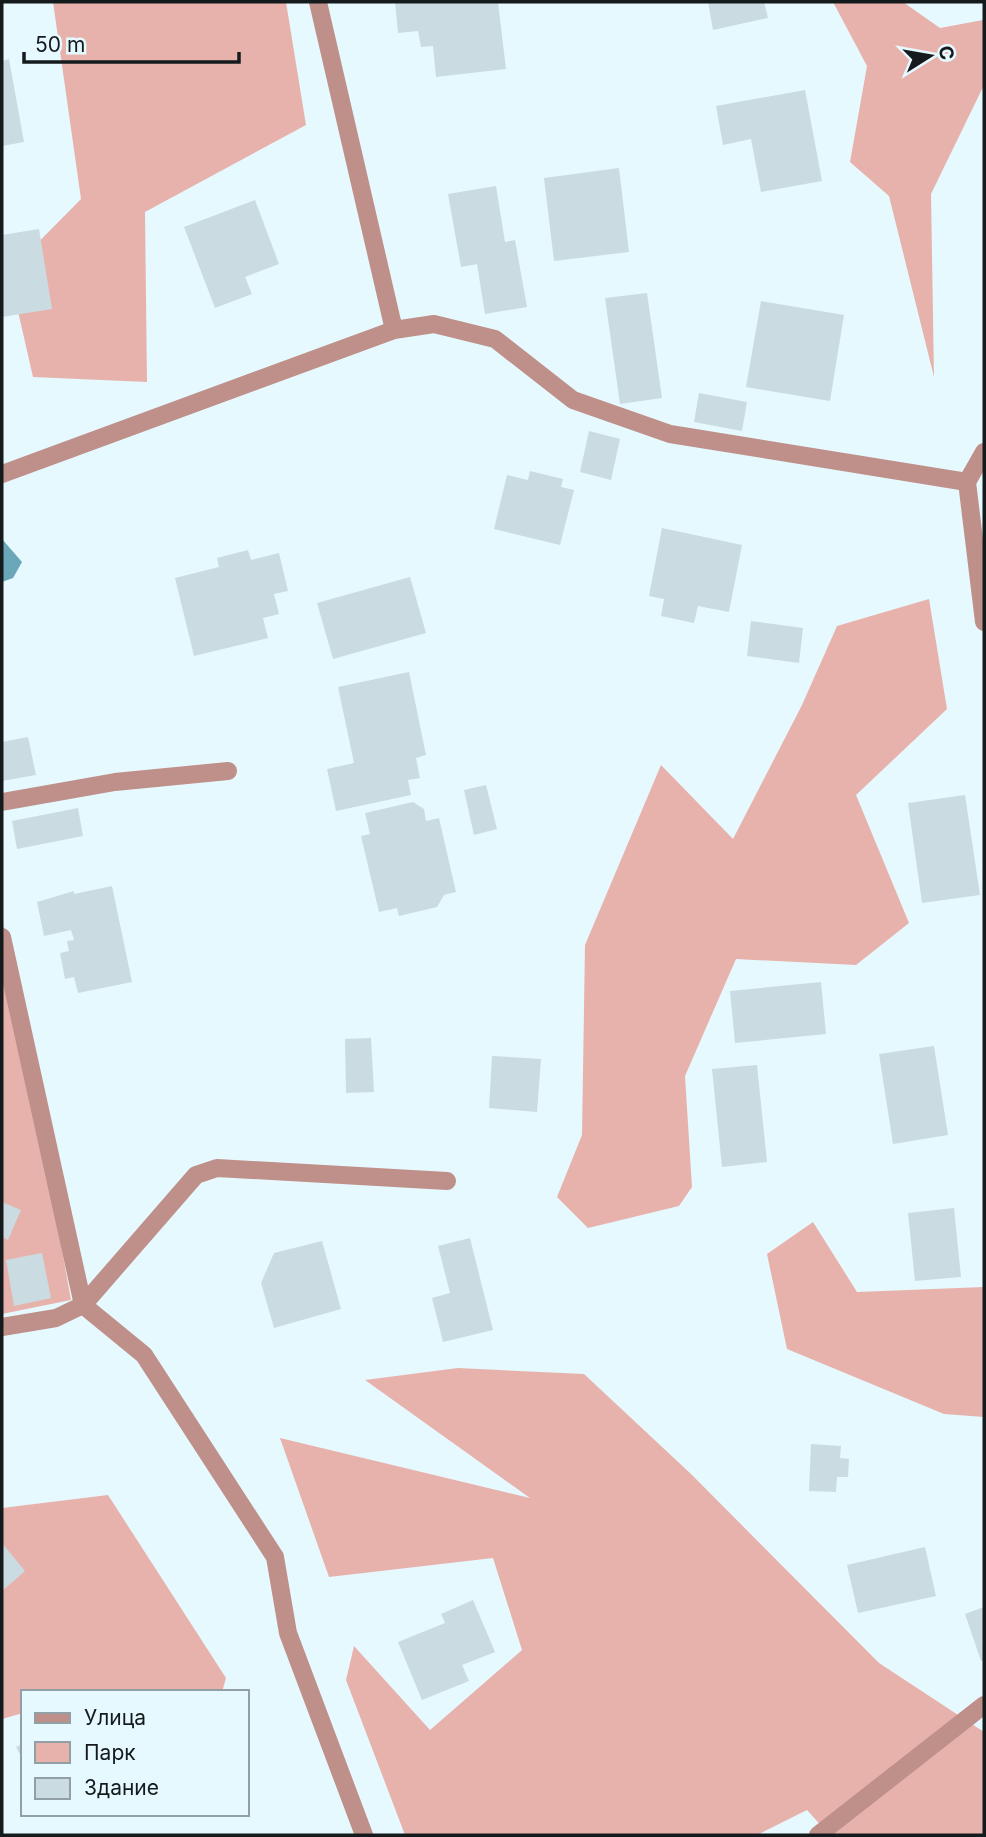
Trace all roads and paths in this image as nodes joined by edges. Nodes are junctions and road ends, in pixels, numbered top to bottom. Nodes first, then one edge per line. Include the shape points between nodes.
1 (318, 2) edge
2 (394, 330) junction
3 (984, 452) edge
4 (2, 474) edge
5 (967, 482) junction
6 (984, 622) edge
7 (228, 771) dead end
8 (2, 802) edge
9 (2, 937) edge
10 (447, 1181) dead end
11 (83, 1305) junction
12 (2, 1327) edge
13 (984, 1705) edge
14 (364, 1835) edge
15 (818, 1835) edge

1 - 2 street
2 - 4 street
2 - 5 street via 434,324 495,338 573,400 670,434
3 - 5 street
5 - 6 street
7 - 8 street via 115,782
9 - 11 street
10 - 11 street via 217,1168 196,1175
11 - 12 street via 56,1318
11 - 14 street via 144,1355 275,1557 288,1633
13 - 15 street

